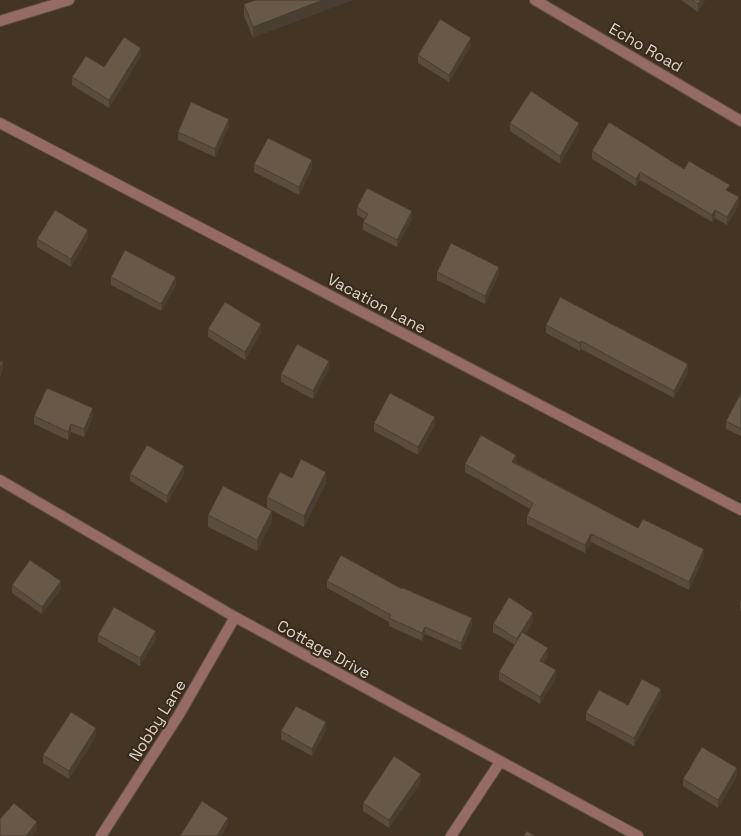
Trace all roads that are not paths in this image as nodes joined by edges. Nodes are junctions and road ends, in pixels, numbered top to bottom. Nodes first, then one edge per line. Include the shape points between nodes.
1 (69, 0) edge
2 (535, 0) edge
3 (0, 21) edge
4 (741, 121) edge
5 (0, 123) edge
6 (0, 480) edge
7 (741, 510) edge
8 (235, 617) junction
9 (500, 762) junction
10 (101, 836) edge
11 (452, 836) edge
12 (638, 836) edge

1 - 3 street
2 - 4 street, Echo Road
5 - 7 street, Vacation Lane
6 - 8 street, Cottage Drive
8 - 9 street, Cottage Drive
8 - 10 street, Nobby Lane via 180,713
9 - 11 street
9 - 12 street, Cottage Drive

